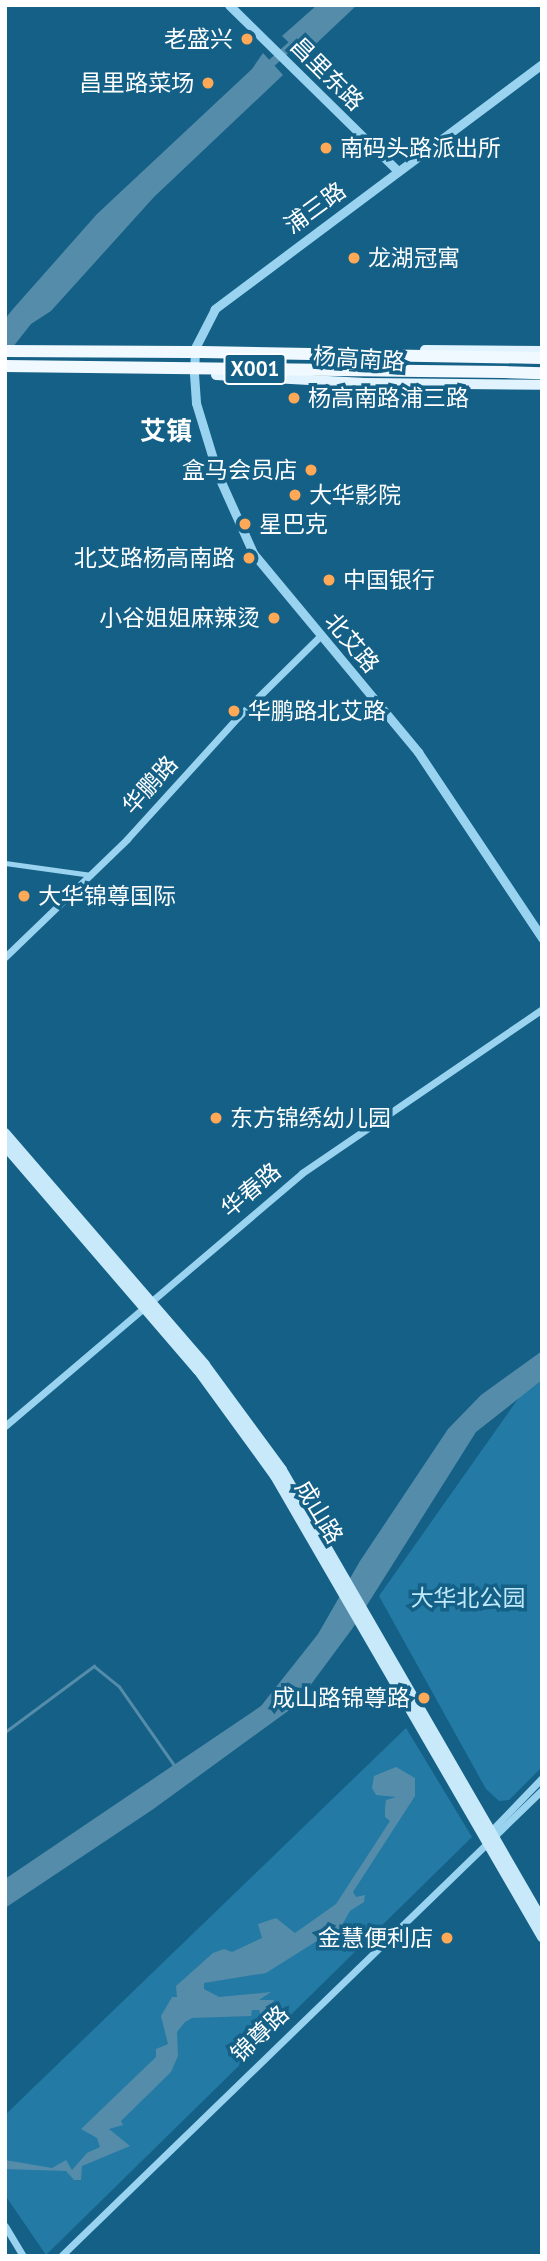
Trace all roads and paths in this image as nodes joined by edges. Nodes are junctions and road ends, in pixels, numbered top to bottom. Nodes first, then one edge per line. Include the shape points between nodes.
1 (229, 5) edge
2 (542, 64) edge
3 (398, 171) junction
4 (5, 348) edge
5 (195, 348) junction
6 (542, 351) edge
7 (542, 358) edge
8 (7, 369) edge
9 (542, 373) edge
10 (194, 374) junction
11 (542, 385) edge
12 (320, 636) junction
13 (5, 863) edge
14 (90, 875) junction
15 (542, 938) edge
16 (5, 957) edge
17 (542, 1009) edge
18 (5, 1133) edge
19 (5, 1146) edge
20 (148, 1304) junction
21 (5, 1426) edge
22 (542, 1778) edge
23 (542, 1790) edge
24 (490, 1835) junction
25 (542, 1920) edge
26 (542, 1937) edge
27 (5, 2226) edge
28 (23, 2256) edge
29 (61, 2256) edge

1 - 3 street, 昌里东路
2 - 3 street, 浦三路
3 - 5 street, 浦三路 via 215,309
4 - 5 main road, 杨高南路 / X001
4 - 7 highway, 杨高南路 / X001, bridge
5 - 6 main road, 杨高南路 / X001
5 - 10 street, 北艾路
8 - 9 highway, 杨高南路 / X001, bridge
8 - 10 main road, 杨高南路 / X001
10 - 11 main road, 杨高南路 / X001
10 - 12 street, 北艾路 via 196,403 234,520 263,568
12 - 14 street, 华鹏路
12 - 15 street, 北艾路 via 431,771
13 - 14 street
14 - 16 street, 华鹏路
17 - 20 street, 华春路 via 302,1173
18 - 20 main road, 成山路
19 - 20 main road, 成山路
20 - 21 street, 华春路
20 - 24 main road, 成山路 via 238,1421 343,1581
22 - 24 street, 锦尊路
23 - 24 street, 锦尊路
24 - 25 main road, 成山路
24 - 26 main road, 成山路
24 - 29 street, 锦尊路
27 - 28 street

